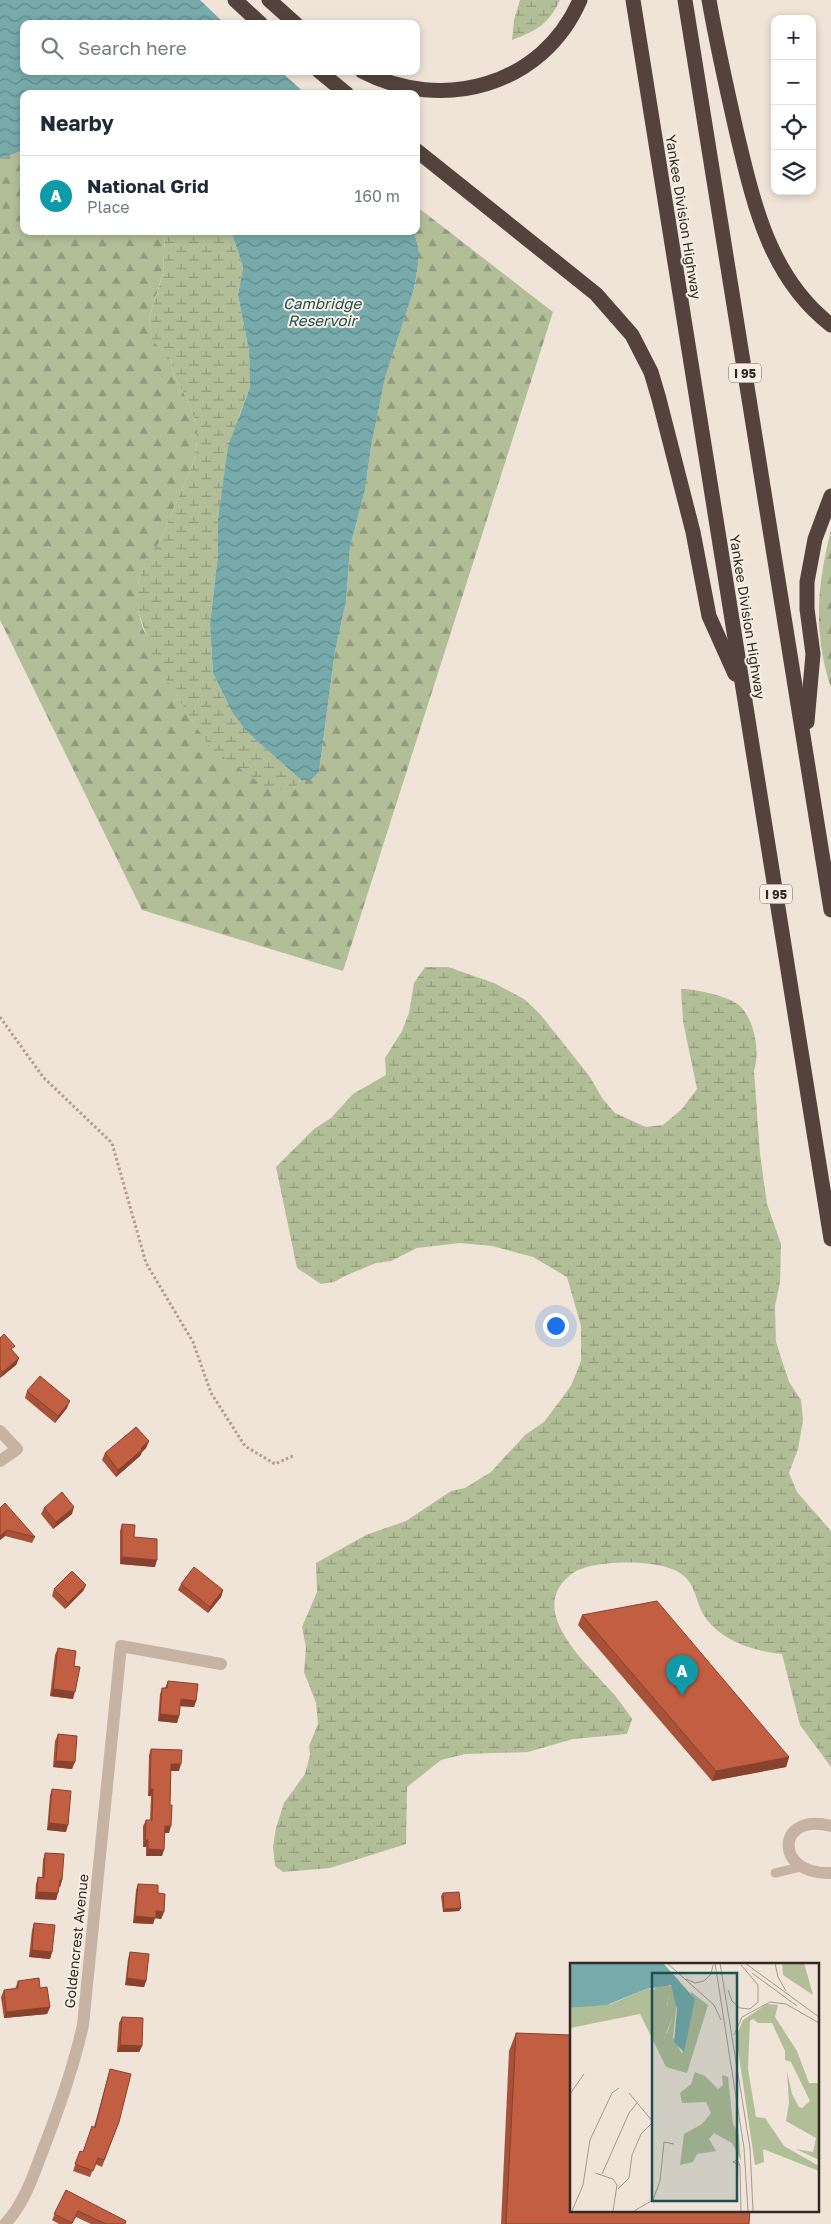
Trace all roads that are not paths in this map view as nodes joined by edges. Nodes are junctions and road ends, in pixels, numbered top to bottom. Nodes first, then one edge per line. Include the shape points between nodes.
1 (235, 0) edge
2 (269, 0) edge
3 (580, 0) edge
4 (633, 0) edge
5 (685, 0) edge
6 (709, 0) edge
7 (257, 20) edge
8 (292, 20) edge
9 (323, 75) edge
10 (371, 75) edge
11 (341, 90) edge
12 (416, 90) edge
13 (420, 91) edge
14 (420, 153) edge
15 (831, 325) edge
16 (831, 496) edge
17 (743, 691) junction
18 (805, 746) junction
19 (831, 910) edge
20 (831, 1239) edge
21 (0, 1431) edge
22 (0, 1461) edge
23 (221, 1664) dead end
24 (831, 1826) edge
25 (800, 1867) junction
26 (775, 1873) dead end
27 (831, 1873) edge
28 (5, 2224) edge

1 - 7 highway
2 - 8 highway
3 - 13 highway via 556,37 527,64 490,84 458,91
4 - 17 highway, Yankee Division Highway / I 95
5 - 18 highway, I 95
6 - 15 highway via 749,185 764,234 787,278 808,305
9 - 11 highway
10 - 12 highway via 396,86
14 - 17 highway via 596,294 632,335 651,372 662,408 693,532 709,616
16 - 18 highway via 815,539 807,582 813,654
17 - 20 highway, Yankee Division Highway / I 95
18 - 19 highway, I 95
21 - 22 street via 17,1449
23 - 28 street, Goldencrest Avenue via 121,1646 83,2024 69,2080 40,2158 25,2194
24 - 25 street via 808,1824 796,1828 789,1838 790,1854
25 - 26 lane
25 - 27 street via 812,1872

